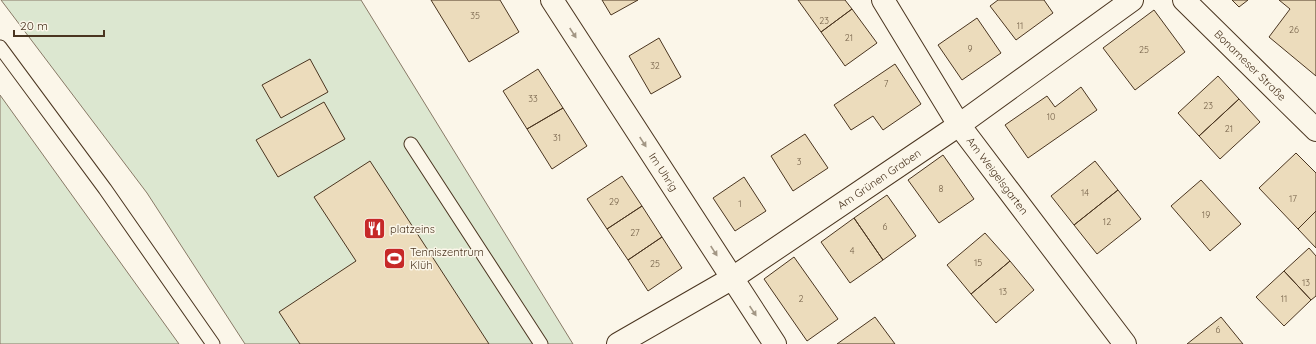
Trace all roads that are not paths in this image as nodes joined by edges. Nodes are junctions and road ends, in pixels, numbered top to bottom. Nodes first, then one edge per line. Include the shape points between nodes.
1 (552, 0) edge
2 (883, 0) edge
3 (1132, 0) edge
4 (1184, 0) edge
5 (0, 47) edge
6 (959, 125) junction
7 (1316, 130) edge
8 (411, 144) dead end
9 (731, 279) junction
10 (213, 344) edge
11 (541, 344) edge
12 (618, 344) edge
13 (775, 344) edge
14 (1125, 344) edge

1 -> 9 street, Im Uhrig
2 - 6 street, Am Weigelsgarten
3 - 6 street, Am Grünen Graben
4 - 7 street, Bonameser Straße
5 - 10 lane via 105,189
6 - 9 street, Am Grünen Graben
6 - 14 street, Am Weigelsgarten
8 - 11 lane
9 - 12 street, Am Grünen Graben
9 -> 13 street, Im Uhrig

